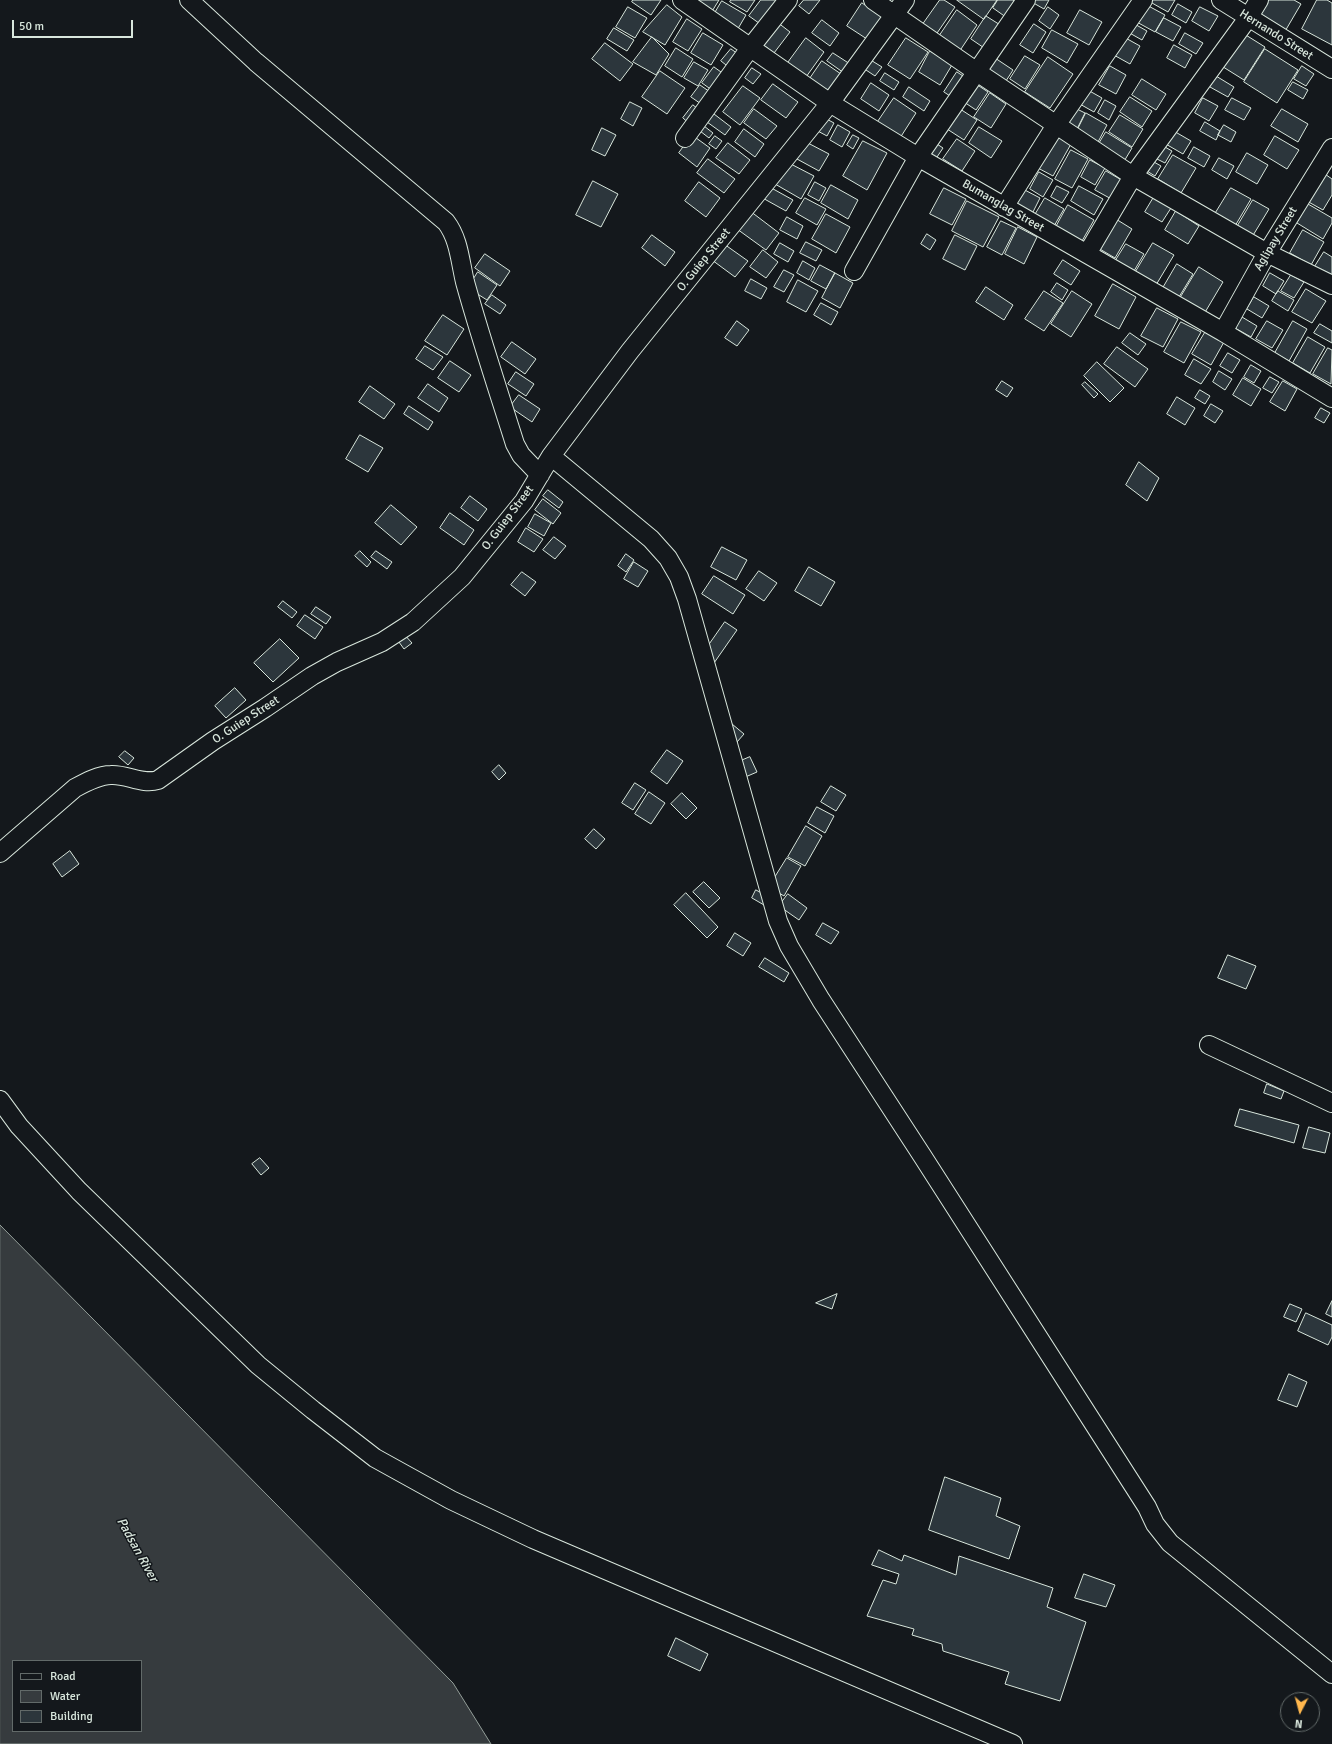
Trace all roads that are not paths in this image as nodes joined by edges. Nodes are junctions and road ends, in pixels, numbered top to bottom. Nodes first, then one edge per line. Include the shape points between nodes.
1 (189, 0) edge
2 (788, 0) edge
3 (873, 0) edge
4 (905, 0) edge
5 (1026, 0) edge
6 (1143, 0) edge
7 (1221, 0) edge
8 (1259, 0) edge
9 (687, 1) edge
10 (895, 15) junction
11 (1248, 18) junction
12 (750, 48) junction
13 (1332, 69) edge
14 (978, 72) junction
15 (830, 104) junction
16 (1056, 125) junction
17 (686, 138) dead end
18 (1332, 148) edge
19 (918, 157) junction
20 (1133, 176) junction
21 (1004, 207) junction
22 (1267, 253) junction
23 (1087, 254) junction
24 (854, 271) dead end
25 (1332, 285) edge
26 (1223, 332) junction
27 (1332, 398) edge
28 (551, 456) junction
29 (540, 475) junction
30 (0, 853) edge
31 (1208, 1045) dead end
32 (0, 1100) edge
33 (1332, 1103) edge
34 (1332, 1674) edge
35 (1013, 1744) edge

1 - 29 street via 250,57 451,228 515,444 521,456
2 - 12 street
3 - 10 street
4 - 10 street, O. Guiep Street
5 - 14 street
6 - 16 street
7 - 11 street, Hernando Street
8 - 11 street
9 - 12 street, Bumanglag Street
10 - 14 street
10 - 15 street, O. Guiep Street
11 - 13 street, Hernando Street
11 - 20 street
12 - 15 street, Bumanglag Street
12 - 17 street
14 - 16 street
14 - 19 street
15 - 19 street, Bumanglag Street
15 - 28 street, O. Guiep Street via 630,351
16 - 20 street
16 - 21 street
18 - 22 street, Aglipay Street
19 - 21 street, Bumanglag Street
19 - 24 street
20 - 22 street
20 - 23 street
21 - 23 street, Bumanglag Street
22 - 25 street
22 - 26 street, Aglipay Street
23 - 26 street, Bumanglag Street
26 - 27 street, Bumanglag Street
28 - 29 street, O. Guiep Street
28 - 34 street via 651,539 668,558 679,576 778,921 789,946 821,1000 1147,1507 1155,1524 1170,1543
29 - 30 street, O. Guiep Street via 524,501 462,577 413,622 382,642 312,676 158,780 145,782 111,774 86,781
31 - 33 street
32 - 35 street via 19,1126 79,1191 258,1365 375,1458 451,1500 533,1539

